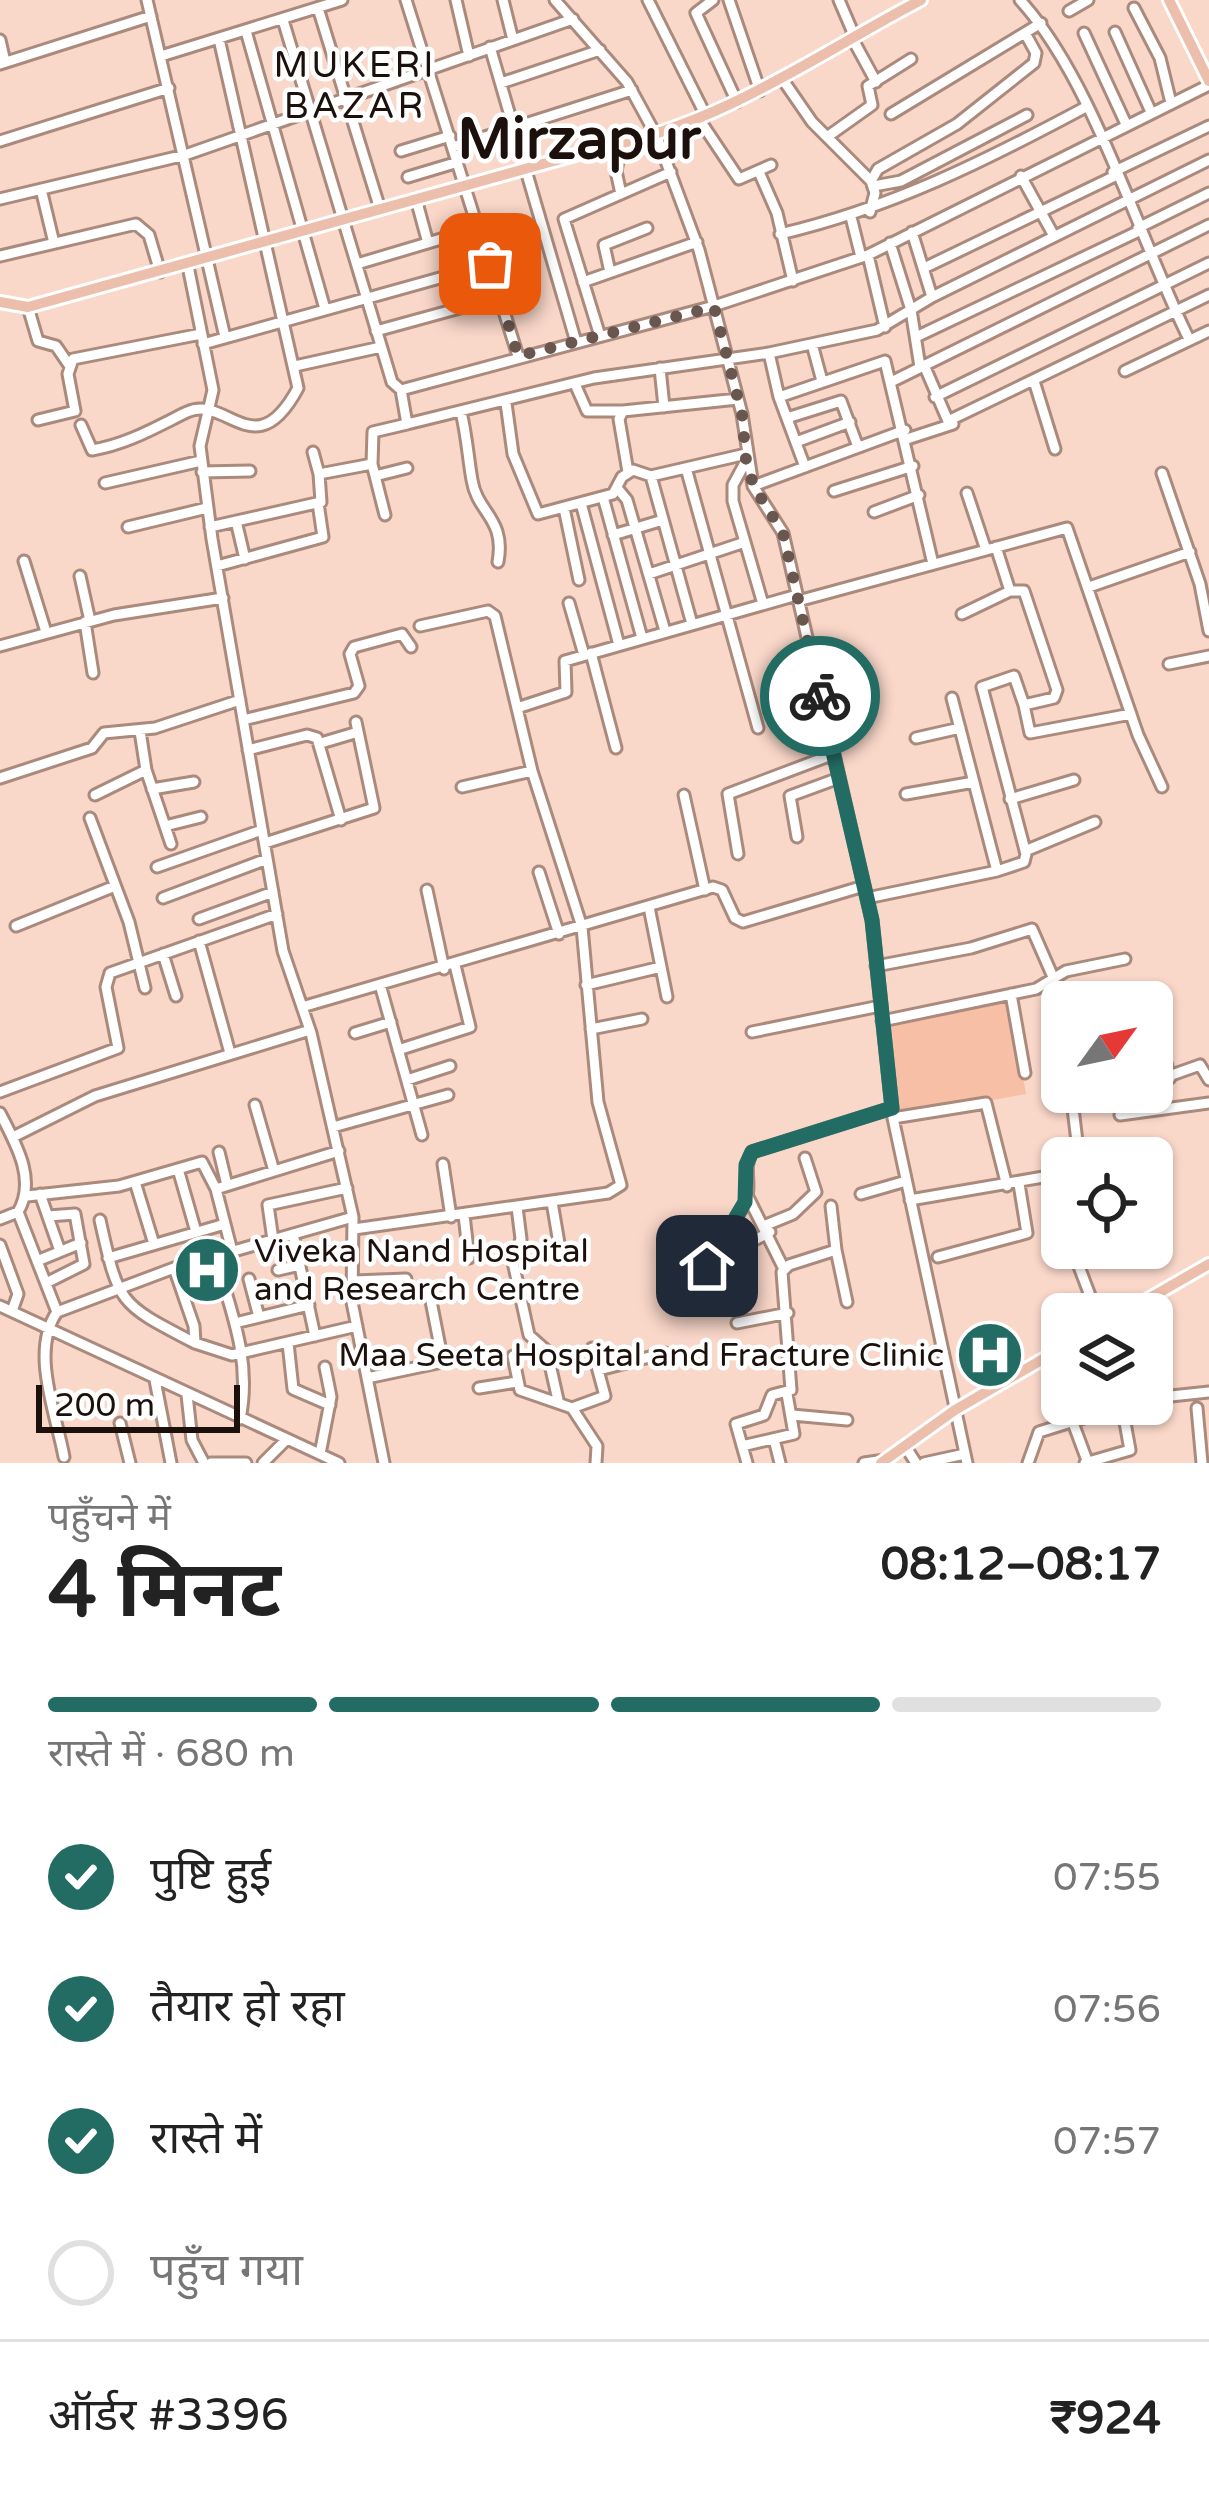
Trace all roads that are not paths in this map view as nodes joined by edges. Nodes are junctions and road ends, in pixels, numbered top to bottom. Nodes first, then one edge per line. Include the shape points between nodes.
1 (147, 0) edge
2 (342, 0) edge
3 (406, 0) edge
4 (456, 0) edge
5 (503, 0) edge
6 (555, 0) edge
7 (577, 0) edge
8 (713, 0) edge
9 (729, 0) edge
10 (839, 0) edge
11 (886, 0) edge
12 (1021, 0) edge
13 (1088, 0) edge
14 (1169, 0) edge
15 (915, 1) edge
16 (647, 2) edge
17 (318, 8) junction
18 (1134, 8) dead end
19 (1069, 11) dead end
20 (892, 15) junction
21 (151, 16) junction
22 (571, 17) junction
23 (283, 20) junction
24 (1041, 23) junction
25 (246, 31) junction
26 (1115, 32) dead end
27 (1025, 33) junction
28 (1084, 33) dead end
29 (853, 36) junction
30 (218, 39) junction
31 (0, 40) edge
32 (513, 40) junction
33 (490, 47) junction
34 (600, 50) junction
35 (161, 56) junction
36 (469, 56) junction
37 (911, 59) dead end
38 (3, 63) edge
39 (429, 71) junction
40 (783, 80) junction
41 (501, 82) junction
42 (876, 82) junction
43 (1209, 83) edge
44 (169, 88) junction
45 (632, 90) junction
46 (760, 93) junction
47 (347, 100) junction
48 (737, 102) junction
49 (1171, 103) junction
50 (1084, 108) junction
51 (310, 112) junction
52 (1151, 112) junction
53 (891, 114) dead end
54 (1027, 115) dead end
55 (702, 118) junction
56 (1126, 124) junction
57 (273, 126) junction
58 (1209, 126) edge
59 (514, 128) junction
60 (242, 136) junction
61 (1098, 136) junction
62 (658, 137) junction
63 (827, 137) junction
64 (0, 141) edge
65 (452, 142) junction
66 (622, 143) junction
67 (400, 152) dead end
68 (185, 154) junction
69 (1209, 160) edge
70 (458, 162) junction
71 (771, 165) dead end
72 (526, 169) junction
73 (670, 172) junction
74 (759, 172) junction
75 (1114, 174) junction
76 (1022, 176) junction
77 (408, 177) dead end
78 (873, 184) junction
79 (466, 186) junction
80 (41, 189) junction
81 (621, 194) junction
82 (1209, 194) edge
83 (0, 199) edge
84 (416, 199) junction
85 (1128, 202) junction
86 (380, 209) junction
87 (870, 212) junction
88 (1040, 212) junction
89 (851, 217) junction
90 (343, 219) junction
91 (1209, 225) edge
92 (478, 228) junction
93 (647, 228) dead end
94 (1138, 230) junction
95 (301, 231) junction
96 (912, 232) junction
97 (780, 234) junction
98 (1054, 236) junction
99 (266, 241) junction
100 (697, 242) junction
101 (54, 243) junction
102 (428, 243) junction
103 (890, 243) junction
104 (1149, 254) junction
105 (0, 256) edge
106 (865, 256) junction
107 (207, 261) junction
108 (1209, 263) edge
109 (490, 264) junction
110 (357, 265) junction
111 (188, 266) junction
112 (924, 268) junction
113 (160, 272) junction
114 (610, 272) junction
115 (793, 281) junction
116 (583, 282) junction
117 (1164, 286) junction
118 (1209, 295) edge
119 (500, 297) junction
120 (932, 297) junction
121 (367, 298) junction
122 (0, 302) edge
123 (714, 307) junction
124 (28, 308) junction
125 (326, 309) junction
126 (911, 310) junction
127 (1175, 312) junction
128 (285, 320) junction
129 (886, 327) junction
130 (376, 331) junction
131 (1209, 331) edge
132 (600, 335) junction
133 (916, 337) junction
134 (225, 338) junction
135 (202, 339) junction
136 (1189, 339) junction
137 (577, 342) junction
138 (812, 344) junction
139 (381, 347) junction
140 (769, 353) junction
141 (518, 356) junction
142 (727, 358) junction
143 (69, 365) junction
144 (295, 366) junction
145 (922, 366) junction
146 (660, 368) junction
147 (1125, 371) dead end
148 (822, 381) junction
149 (893, 381) junction
150 (1034, 381) junction
151 (575, 383) junction
152 (401, 390) junction
153 (779, 397) junction
154 (935, 397) junction
155 (738, 399) junction
156 (506, 403) junction
157 (664, 407) junction
158 (461, 412) junction
159 (623, 412) junction
160 (208, 414) junction
161 (787, 418) junction
162 (38, 420) dead end
163 (963, 421) dead end
164 (850, 422) junction
165 (407, 424) junction
166 (946, 424) junction
167 (81, 425) dead end
168 (906, 434) junction
169 (796, 442) junction
170 (858, 447) junction
171 (1055, 449) dead end
172 (313, 452) dead end
173 (746, 457) junction
174 (913, 466) junction
175 (201, 467) junction
176 (805, 467) junction
177 (407, 468) dead end
178 (686, 468) junction
179 (374, 470) junction
180 (250, 471) dead end
181 (628, 472) junction
182 (1162, 473) dead end
183 (320, 475) junction
184 (651, 476) junction
185 (105, 483) dead end
186 (754, 487) junction
187 (618, 489) junction
188 (834, 491) dead end
189 (967, 493) dead end
190 (919, 495) junction
191 (603, 497) junction
192 (318, 503) junction
193 (580, 503) junction
194 (207, 508) junction
195 (564, 508) junction
196 (874, 512) dead end
197 (385, 515) dead end
198 (663, 520) junction
199 (236, 521) junction
200 (128, 527) dead end
201 (210, 527) junction
202 (635, 528) junction
203 (614, 535) junction
204 (745, 542) junction
205 (991, 548) junction
206 (1190, 552) junction
207 (711, 553) junction
208 (245, 559) junction
209 (24, 561) dead end
210 (498, 562) dead end
211 (933, 564) junction
212 (675, 565) junction
213 (217, 566) junction
214 (649, 574) junction
215 (80, 576) dead end
216 (579, 580) dead end
217 (1089, 587) junction
218 (1010, 591) junction
219 (223, 598) junction
220 (797, 598) junction
221 (568, 603) dead end
222 (763, 604) junction
223 (1207, 608) edge
224 (728, 614) junction
225 (962, 614) dead end
226 (88, 621) junction
227 (692, 623) junction
228 (420, 626) dead end
229 (665, 631) junction
230 (1209, 631) edge
231 (46, 632) junction
232 (642, 638) junction
233 (619, 644) junction
234 (0, 646) edge
235 (411, 647) dead end
236 (588, 654) junction
237 (1209, 656) edge
238 (1169, 664) dead end
239 (92, 674) dead end
240 (952, 698) dead end
241 (240, 700) junction
242 (1024, 705) junction
243 (517, 708) junction
244 (1131, 713) junction
245 (243, 720) junction
246 (758, 728) dead end
247 (960, 728) junction
248 (140, 731) junction
249 (916, 738) dead end
250 (321, 743) junction
251 (616, 748) dead end
252 (248, 750) junction
253 (834, 754) junction
254 (146, 770) junction
255 (532, 771) junction
256 (0, 778) edge
257 (839, 778) junction
258 (1074, 780) dead end
259 (194, 782) dead end
260 (974, 782) junction
261 (462, 787) dead end
262 (1162, 787) dead end
263 (152, 789) junction
264 (906, 794) dead end
265 (94, 795) dead end
266 (684, 795) dead end
267 (1010, 800) junction
268 (201, 817) dead end
269 (90, 818) dead end
270 (340, 820) junction
271 (1095, 822) dead end
272 (165, 826) junction
273 (262, 830) junction
274 (797, 837) dead end
275 (172, 844) dead end
276 (265, 844) junction
277 (1025, 851) junction
278 (738, 854) dead end
279 (267, 859) junction
280 (157, 867) dead end
281 (997, 871) junction
282 (539, 872) dead end
283 (115, 886) junction
284 (427, 890) dead end
285 (705, 890) junction
286 (273, 892) junction
287 (865, 892) junction
288 (164, 898) dead end
289 (649, 907) junction
290 (277, 914) junction
291 (200, 919) dead end
292 (16, 926) dead end
293 (582, 927) junction
294 (559, 934) junction
295 (199, 941) junction
296 (163, 954) junction
297 (1125, 959) dead end
298 (140, 962) junction
299 (877, 966) junction
300 (449, 967) junction
301 (661, 967) junction
302 (1052, 981) joint
303 (1041, 984) edge
304 (586, 985) junction
305 (145, 988) dead end
306 (381, 988) junction
307 (1011, 994) junction
308 (176, 996) dead end
309 (667, 997) dead end
310 (880, 1006) junction
311 (302, 1007) junction
312 (643, 1019) dead end
313 (882, 1021) junction
314 (391, 1022) junction
315 (591, 1029) junction
316 (310, 1030) junction
317 (752, 1032) dead end
318 (355, 1033) dead end
319 (398, 1050) junction
320 (230, 1053) junction
321 (1205, 1061) edge
322 (449, 1066) dead end
323 (1025, 1073) dead end
324 (1173, 1077) edge
325 (407, 1080) junction
326 (1209, 1080) edge
327 (0, 1092) edge
328 (448, 1095) dead end
329 (1209, 1103) edge
330 (413, 1104) junction
331 (256, 1106) dead end
332 (0, 1113) edge
333 (892, 1113) junction
334 (1120, 1115) dead end
335 (333, 1127) junction
336 (422, 1136) dead end
337 (13, 1137) junction
338 (339, 1151) junction
339 (219, 1152) dead end
340 (805, 1158) dead end
341 (443, 1164) dead end
342 (178, 1169) junction
343 (274, 1171) junction
344 (1041, 1178) edge
345 (906, 1181) junction
346 (135, 1182) junction
347 (1013, 1185) junction
348 (221, 1187) junction
349 (347, 1188) junction
350 (40, 1194) junction
351 (861, 1194) dead end
352 (747, 1195) junction
353 (27, 1196) junction
354 (910, 1200) junction
355 (552, 1202) junction
356 (831, 1206) dead end
357 (517, 1207) junction
358 (18, 1212) junction
359 (464, 1215) junction
360 (48, 1216) junction
361 (452, 1216) junction
362 (0, 1220) edge
363 (100, 1220) dead end
364 (354, 1223) junction
365 (225, 1224) junction
366 (768, 1229) junction
367 (196, 1232) junction
368 (293, 1234) junction
369 (273, 1240) junction
370 (81, 1243) junction
371 (154, 1244) junction
372 (836, 1250) junction
373 (61, 1251) junction
374 (232, 1251) junction
375 (1, 1253) edge
376 (214, 1256) junction
377 (561, 1256) dead end
378 (938, 1257) dead end
379 (108, 1258) junction
380 (469, 1258) dead end
381 (715, 1260) junction
382 (37, 1261) junction
383 (1209, 1264) edge
384 (300, 1265) junction
385 (174, 1268) junction
386 (784, 1269) junction
387 (278, 1270) dead end
388 (249, 1279) dead end
389 (406, 1279) dead end
390 (669, 1279) dead end
391 (354, 1281) junction
392 (46, 1283) junction
393 (115, 1288) junction
394 (1159, 1293) edge
395 (430, 1296) dead end
396 (847, 1302) dead end
397 (308, 1305) junction
398 (0, 1306) edge
399 (12, 1312) junction
400 (57, 1312) junction
401 (788, 1313) junction
402 (260, 1317) junction
403 (235, 1323) junction
404 (737, 1323) dead end
405 (357, 1326) junction
406 (47, 1327) junction
407 (315, 1336) junction
408 (288, 1342) junction
409 (195, 1343) junction
410 (592, 1348) dead end
411 (244, 1353) junction
412 (665, 1353) dead end
413 (513, 1356) dead end
414 (466, 1357) dead end
415 (1041, 1360) edge
416 (442, 1362) junction
417 (325, 1367) dead end
418 (599, 1370) junction
419 (367, 1378) junction
420 (154, 1380) junction
421 (517, 1382) junction
422 (479, 1388) dead end
423 (1209, 1392) edge
424 (788, 1394) junction
425 (187, 1395) junction
426 (1173, 1396) edge
427 (558, 1400) junction
428 (330, 1405) junction
429 (572, 1408) junction
430 (1197, 1408) dead end
431 (956, 1410) junction
432 (792, 1415) junction
433 (240, 1418) junction
434 (847, 1420) dead end
435 (120, 1423) dead end
436 (1061, 1425) edge
437 (1074, 1425) edge
438 (1128, 1425) edge
439 (287, 1439) junction
440 (774, 1439) junction
441 (742, 1446) junction
442 (905, 1446) junction
443 (320, 1454) junction
444 (64, 1457) dead end
445 (966, 1459) edge
446 (1116, 1459) edge
447 (883, 1461) edge
448 (130, 1463) edge
449 (171, 1463) edge
450 (207, 1463) edge
451 (246, 1463) edge
452 (263, 1463) edge
453 (339, 1463) edge
454 (384, 1463) edge
455 (596, 1463) edge
456 (747, 1463) edge
457 (780, 1463) edge
458 (864, 1463) edge
459 (920, 1463) edge
460 (1028, 1463) edge
461 (1087, 1463) edge
462 (1202, 1463) edge

1 - 21 street
2 - 17 street
3 - 39 street
4 - 36 street
5 - 32 street
6 - 22 street
7 - 22 street
8 - 48 street via 696,13
9 - 46 street
10 - 29 street
11 - 20 street
12 - 24 street
13 - 19 street
14 - 43 main road
15 - 20 main road
16 - 55 street
17 - 23 street
17 - 47 street
18 - 49 street via 1160,58
20 - 29 main road
21 - 35 street
21 - 38 street
22 - 32 street
22 - 34 street
23 - 25 street
23 - 51 street
24 - 27 street
24 - 50 street
25 - 30 street
25 - 57 street
26 - 52 street
27 - 53 street
27 - 78 street via 1034,63 957,124 878,169
28 - 56 street
29 - 40 main road
29 - 42 street
30 - 35 street
30 - 60 street
31 - 38 street
32 - 33 street
33 - 36 street
33 - 41 street
34 - 41 street
34 - 45 street
35 - 44 street
36 - 39 street
37 - 42 street
39 - 47 street
39 - 65 street
40 - 46 main road
40 - 63 street
41 - 59 street
42 - 63 street via 866,89 872,106
43 - 49 street
44 - 64 street
44 - 68 street
45 - 59 street
45 - 62 street
46 - 48 main road
47 - 51 street
47 - 86 street
48 - 55 main road
49 - 52 street
50 - 61 street
50 - 87 street
51 - 57 street
51 - 90 street
52 - 56 street
54 - 78 street via 901,181
55 - 62 main road
55 - 74 street via 734,176 742,181
56 - 61 street
57 - 60 street
57 - 95 street
58 - 75 street
59 - 65 street
59 - 72 street
60 - 68 street
60 - 99 street
61 - 75 street
61 - 76 street
62 - 66 main road
62 - 73 street
63 - 78 street
65 - 67 street
65 - 70 street
66 - 72 main road
66 - 81 street
68 - 80 street
68 - 107 street
69 - 85 street
70 - 77 street
70 - 79 street
71 - 74 street
72 - 79 main road
72 - 137 street
73 - 81 street
73 - 100 street
74 - 97 street
75 - 85 street
75 - 88 street
76 - 88 street
76 - 96 street
78 - 87 street
79 - 84 main road
79 - 92 street
80 - 83 street
80 - 101 street
81 - 116 street via 564,220
82 - 94 street
84 - 86 main road
84 - 102 street
85 - 94 street
85 - 98 street
86 - 90 main road
87 - 89 street
88 - 98 street
88 - 112 street
89 - 97 street
89 - 106 street
90 - 95 main road
90 - 110 street
91 - 104 street
92 - 102 street
92 - 109 street
93 - 114 street via 604,245
94 - 104 street
94 - 133 street
95 - 99 main road
95 - 125 street
96 - 103 street
96 - 112 street
97 - 115 street
98 - 120 street
99 - 107 main road
99 - 128 street
100 - 114 street
100 - 123 street
101 - 105 street
101 - 113 street via 140,225
102 - 110 street
103 - 106 street
103 - 126 street
104 - 117 street
104 - 145 street
106 - 115 street
106 - 129 street
107 - 111 main road
107 - 134 street
108 - 117 street
109 - 119 street
109 - 121 street
110 - 121 street
111 - 113 main road
111 - 135 street
112 - 120 street
113 - 124 main road
114 - 116 street
115 - 123 street
116 - 132 street
117 - 127 street
117 - 154 street
118 - 127 street
119 - 130 street
119 - 141 street
120 - 126 street
121 - 125 street
121 - 130 street
122 - 124 main road
123 - 132 street
123 - 142 street
124 - 143 street via 38,341 56,346
125 - 128 street
126 - 129 street
126 - 133 street
127 - 136 street
127 - 150 street
128 - 134 street
128 - 144 street
129 - 138 street
130 - 139 street
131 - 136 street
132 - 137 street
133 - 145 street
134 - 135 street
135 - 143 street via 81,356
135 - 160 street via 213,390
136 - 147 street
137 - 141 street
138 - 140 street
138 - 148 street
139 - 144 street
139 - 152 street
140 - 142 street
140 - 153 street
141 - 152 street
142 - 146 street
142 - 155 street
143 - 162 street via 74,411
144 - 160 street via 298,388 274,423
145 - 149 street
145 - 154 street
146 - 151 street
146 - 157 street
148 - 149 street via 883,360
148 - 153 street
149 - 168 street
150 - 166 street
150 - 171 street
151 - 156 street
151 - 159 street via 586,410
152 - 165 street
153 - 161 street
154 - 166 street
155 - 157 street
155 - 173 street
156 - 158 street
156 - 195 street via 533,510
157 - 159 street
158 - 165 street
158 - 210 street via 472,482 498,527
159 - 181 street
160 - 167 street via 189,411 97,450 88,448
160 - 175 street
161 - 164 street via 841,400
161 - 169 street
163 - 166 street
164 - 169 street
164 - 170 street
165 - 179 street via 373,432
166 - 168 street
168 - 170 street
168 - 174 street
169 - 176 street
170 - 176 street
172 - 183 street
173 - 178 street
173 - 186 street
173 - 204 street via 732,492
174 - 188 street
174 - 190 street
175 - 180 street
175 - 185 street
175 - 194 street
176 - 186 street
177 - 179 street
178 - 184 street
178 - 207 street
179 - 183 street
179 - 197 street
181 - 184 street
181 - 187 street
182 - 206 street
183 - 192 street
184 - 198 street
186 - 220 street via 783,533
187 - 191 street
187 - 202 street
189 - 205 street
190 - 196 street
190 - 211 street
191 - 193 street
191 - 203 street
192 - 199 street
192 - 208 street via 323,537
193 - 195 street
193 - 233 street
194 - 200 street
194 - 201 street
195 - 216 street
198 - 202 street
198 - 212 street
199 - 201 street
199 - 208 street
201 - 213 street
202 - 203 street
202 - 214 street
203 - 232 street
204 - 207 street
204 - 222 street
205 - 211 street
205 - 217 street via 1067,528
205 - 218 street
206 - 217 street
206 - 223 street
207 - 212 street
207 - 224 street
208 - 213 street
209 - 231 street
211 - 220 street
212 - 214 street
212 - 227 street
213 - 219 street
214 - 229 street
215 - 226 street
217 - 244 street
218 - 225 street
218 - 242 street via 1024,591 1057,690 1054,698
219 - 226 street
219 - 241 street
220 - 222 street
220 - 253 street
221 - 236 street
222 - 224 street
223 - 230 street
224 - 227 street
224 - 246 street
226 - 231 street
226 - 239 street
227 - 229 street
228 - 243 street via 494,613
229 - 232 street
231 - 234 street
232 - 233 street
233 - 236 street
235 - 245 street via 402,634 354,647 354,693
236 - 243 street via 563,662 566,692
236 - 251 street
237 - 238 street
240 - 247 street
241 - 245 street
241 - 248 street
242 - 244 street via 1036,736
242 - 267 street via 1014,676 982,687
243 - 255 street
244 - 262 street
245 - 252 street
247 - 249 street
247 - 260 street
248 - 254 street
248 - 256 street via 104,733 92,748
250 - 252 street via 312,734
250 - 270 street
250 - 270 street via 357,727 377,803
252 - 273 street
253 - 257 street
253 - 278 street via 728,794
254 - 263 street
254 - 265 street
255 - 261 street
255 - 293 street
257 - 274 street via 790,796
257 - 287 street
258 - 267 street
259 - 263 street
260 - 264 street
260 - 281 street
263 - 272 street
266 - 285 street
267 - 277 street
268 - 272 street
269 - 283 street
270 - 276 street
271 - 277 street
272 - 275 street
273 - 276 street
273 - 280 street
276 - 279 street
277 - 281 street via 1024,862
279 - 286 street
279 - 288 street
281 - 287 street
282 - 294 street
283 - 292 street
283 - 298 street
284 - 300 street
285 - 287 street via 722,890 742,922
285 - 289 street
286 - 290 street
286 - 291 street
287 - 299 street
289 - 293 street
289 - 301 street
290 - 295 street
290 - 311 street
293 - 294 street
293 - 304 street
294 - 300 street
295 - 296 street
295 - 320 street
296 - 298 street
296 - 308 street
297 - 302 street
298 - 305 street
298 - 327 street via 105,980 118,1048
299 - 302 street via 1029,928
299 - 310 street
300 - 306 street
300 - 319 street via 470,1027
301 - 304 street
301 - 309 street
303 - 307 street
304 - 315 street
306 - 311 street
306 - 314 street
307 - 313 street
307 - 323 street
310 - 313 street
310 - 317 street
311 - 316 street
312 - 315 street
313 - 333 street
314 - 318 street
314 - 319 street
315 - 355 street via 598,1102 621,1184
316 - 320 street
316 - 335 street
319 - 325 street
320 - 337 street via 95,1096
321 - 324 street
321 - 326 street
322 - 325 street
325 - 330 street
328 - 330 street
329 - 334 street
330 - 335 street
330 - 336 street
331 - 343 street
332 - 337 street
333 - 345 street
333 - 347 street via 986,1102
333 - 352 street via 760,1148 746,1165
335 - 338 street
337 - 353 street
338 - 343 street
338 - 349 street
339 - 348 street
340 - 366 street via 816,1192
341 - 361 street
342 - 346 street
342 - 348 street via 205,1164
342 - 367 street
343 - 348 street
344 - 347 street
345 - 351 street
345 - 354 street
346 - 350 street
346 - 371 street
347 - 354 street
347 - 378 street via 1027,1233
348 - 365 street
349 - 364 street
349 - 369 street via 268,1205
350 - 353 street
350 - 360 street
352 - 366 street
352 - 381 street
353 - 358 street
354 - 431 street
355 - 357 street
355 - 377 street
356 - 372 street
357 - 359 street
357 - 427 street via 521,1239 512,1262 529,1335 547,1351
358 - 362 street
358 - 382 street
359 - 361 street
359 - 380 street
360 - 370 street via 75,1214
360 - 373 street
361 - 364 street
363 - 379 street
364 - 368 street
364 - 391 street
365 - 367 street
365 - 374 street
366 - 381 street
366 - 386 street
367 - 371 street
368 - 369 street
368 - 384 street
369 - 374 street
370 - 373 street
370 - 392 street via 83,1267
371 - 379 street
372 - 386 street
372 - 396 street
373 - 382 street
374 - 376 street
375 - 399 street via 18,1294
376 - 385 street
376 - 403 street
379 - 393 street
381 - 390 street
382 - 392 street
383 - 394 main road
384 - 387 street
384 - 397 street
385 - 393 street
385 - 409 street
386 - 401 street
388 - 402 street
389 - 391 street
391 - 405 street
392 - 400 street
393 - 400 street
393 - 409 street via 131,1309
395 - 416 street
397 - 402 street
397 - 407 street
398 - 399 street
399 - 406 street
400 - 406 street
401 - 404 street
401 - 424 street
402 - 403 street
403 - 411 street
405 - 407 street
405 - 419 street
406 - 420 street
406 - 444 street
407 - 408 street
408 - 411 street
408 - 428 street via 293,1389
409 - 411 street
410 - 418 street
411 - 433 street
412 - 418 street
413 - 421 street
414 - 416 street
415 - 431 main road
416 - 419 street
417 - 428 street
418 - 429 street via 604,1396
419 - 454 street
420 - 425 street
420 - 449 street
421 - 422 street
421 - 427 street via 523,1394
423 - 426 street
424 - 432 street
424 - 441 street via 772,1394 764,1415 738,1422
425 - 433 street
425 - 450 street via 192,1440
427 - 429 street
428 - 443 street
429 - 455 street via 598,1446
430 - 462 street
431 - 442 main road
431 - 445 street
432 - 434 street
432 - 440 street via 794,1434
433 - 439 street
435 - 448 street
436 - 460 street via 1039,1432
437 - 461 street
438 - 446 street via 1132,1447
439 - 443 street
439 - 452 street
440 - 441 street
440 - 457 street
441 - 456 street
442 - 447 main road
442 - 459 street
443 - 453 street
445 - 459 street
446 - 461 street
447 - 458 street
450 - 451 street

